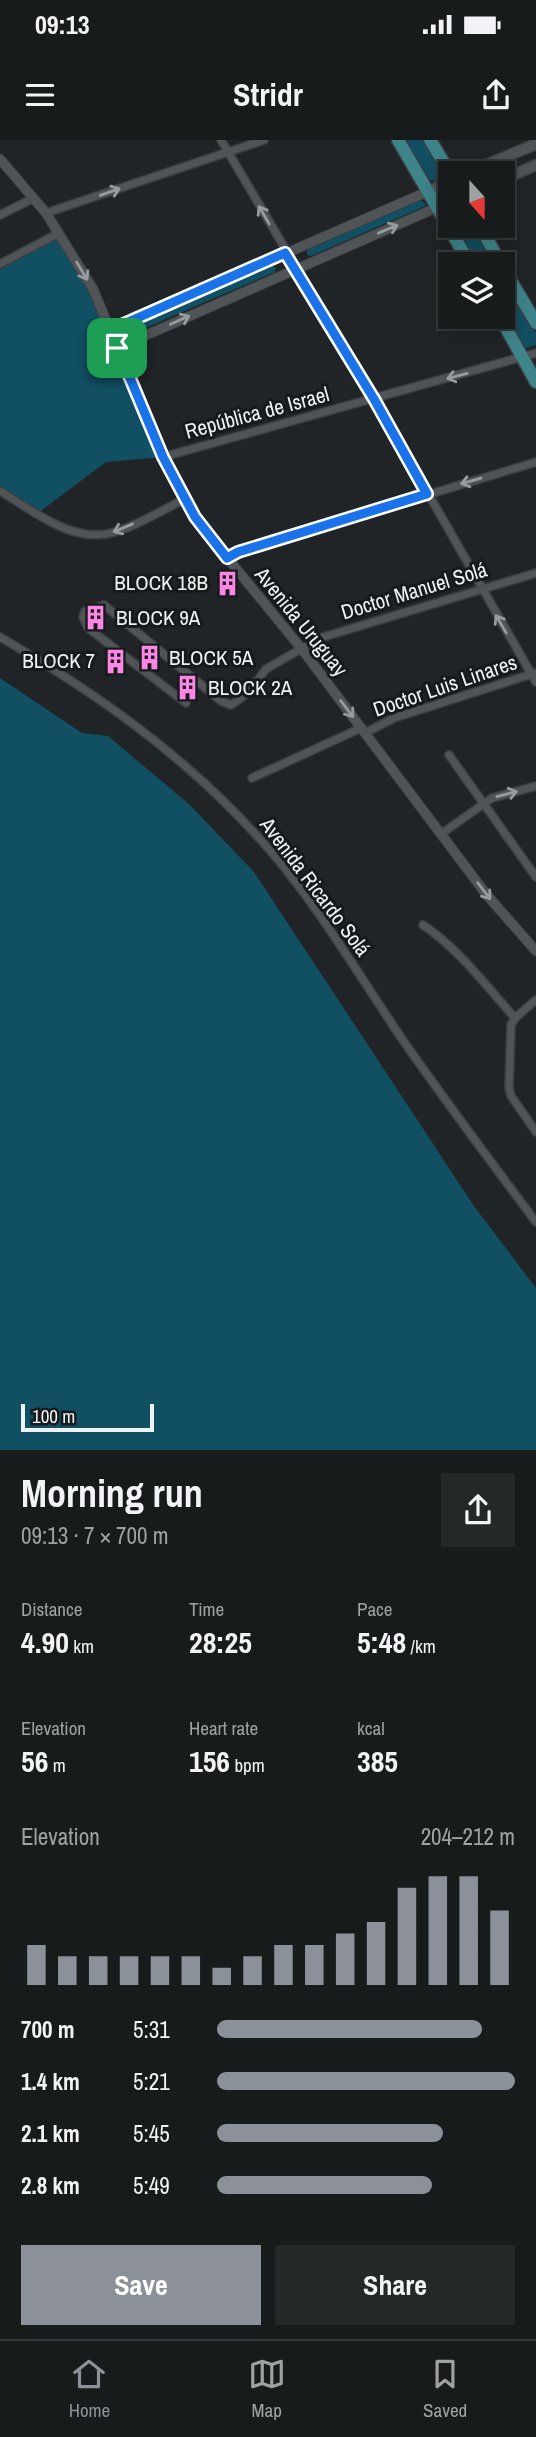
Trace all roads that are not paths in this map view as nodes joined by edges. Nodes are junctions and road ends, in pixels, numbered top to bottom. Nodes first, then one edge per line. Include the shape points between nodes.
1 (220, 140) edge
2 (264, 140) edge
3 (398, 140) edge
4 (430, 140) edge
5 (536, 144) edge
6 (228, 152) junction
7 (0, 159) edge
8 (443, 161) edge
9 (496, 161) edge
10 (536, 165) edge
11 (515, 174) edge
12 (438, 187) edge
13 (429, 191) junction
14 (34, 198) junction
15 (438, 199) edge
16 (438, 208) edge
17 (46, 214) junction
18 (0, 215) edge
19 (59, 233) junction
20 (285, 253) junction
21 (0, 264) edge
22 (295, 269) junction
23 (515, 287) edge
24 (536, 323) edge
25 (506, 329) edge
26 (110, 330) junction
27 (117, 348) junction
28 (536, 354) edge
29 (522, 358) junction
30 (536, 382) edge
31 (374, 399) junction
32 (163, 457) junction
33 (536, 462) edge
34 (0, 491) edge
35 (427, 494) junction
36 (185, 499) junction
37 (227, 558) junction
38 (536, 573) edge
39 (481, 590) junction
40 (0, 637) edge
41 (301, 648) junction
42 (535, 677) edge
43 (186, 703) dead end
44 (363, 730) junction
45 (449, 755) dead end
46 (252, 778) dead end
47 (536, 786) edge
48 (481, 804) junction
49 (441, 834) junction
50 (536, 877) edge
51 (423, 925) dead end
52 (536, 951) edge
53 (536, 1000) edge
54 (514, 1018) junction
55 (536, 1132) edge
56 (536, 1222) edge

1 - 6 street
2 - 6 street
3 - 13 main road
4 - 8 main road
5 - 9 main road
17 -> 6 street
20 -> 6 street
7 - 14 street, Avenida Uruguay
10 - 11 main road
12 - 13 main road
13 - 15 main road
13 - 20 street
14 - 17 street, Avenida Uruguay
14 - 18 street
22 -> 16 street
17 - 19 street, Avenida Uruguay
19 - 21 street
19 -> 26 street, Avenida Uruguay via 93,289
20 - 22 street
20 - 26 street
27 -> 22 street
22 - 31 street
23 - 24 main road
25 - 29 main road
26 - 27 street, Avenida Uruguay
27 - 32 street, Avenida Uruguay
28 - 29 street, República de Israel
29 - 30 main road
29 -> 31 street, República de Israel
31 - 32 street, República de Israel
31 - 35 street
32 - 36 street, Avenida Uruguay
33 -> 35 street
36 -> 34 street via 118,531 89,535 64,528
35 - 37 street
35 - 39 street
36 - 37 street, Avenida Uruguay
37 - 41 street, Avenida Uruguay
38 - 39 street, Doctor Manuel Solá
39 - 41 street, Doctor Manuel Solá via 320,638
42 -> 39 street
40 - 56 street, Avenida Ricardo Solá via 175,755 259,837 467,1133
41 - 43 street, Doctor Manuel Solá via 266,669 248,693 231,705 104,605 85,611 88,628
41 -> 44 street, Avenida Uruguay
42 - 44 street, Doctor Luis Linares
44 - 46 street, Doctor Luis Linares
44 - 49 street, Avenida Uruguay
45 - 48 street
48 -> 47 street
48 - 49 street
48 - 50 street
49 -> 52 street, Avenida Uruguay
51 - 54 street via 472,970
53 - 54 street
54 - 55 street via 509,1088 513,1102

